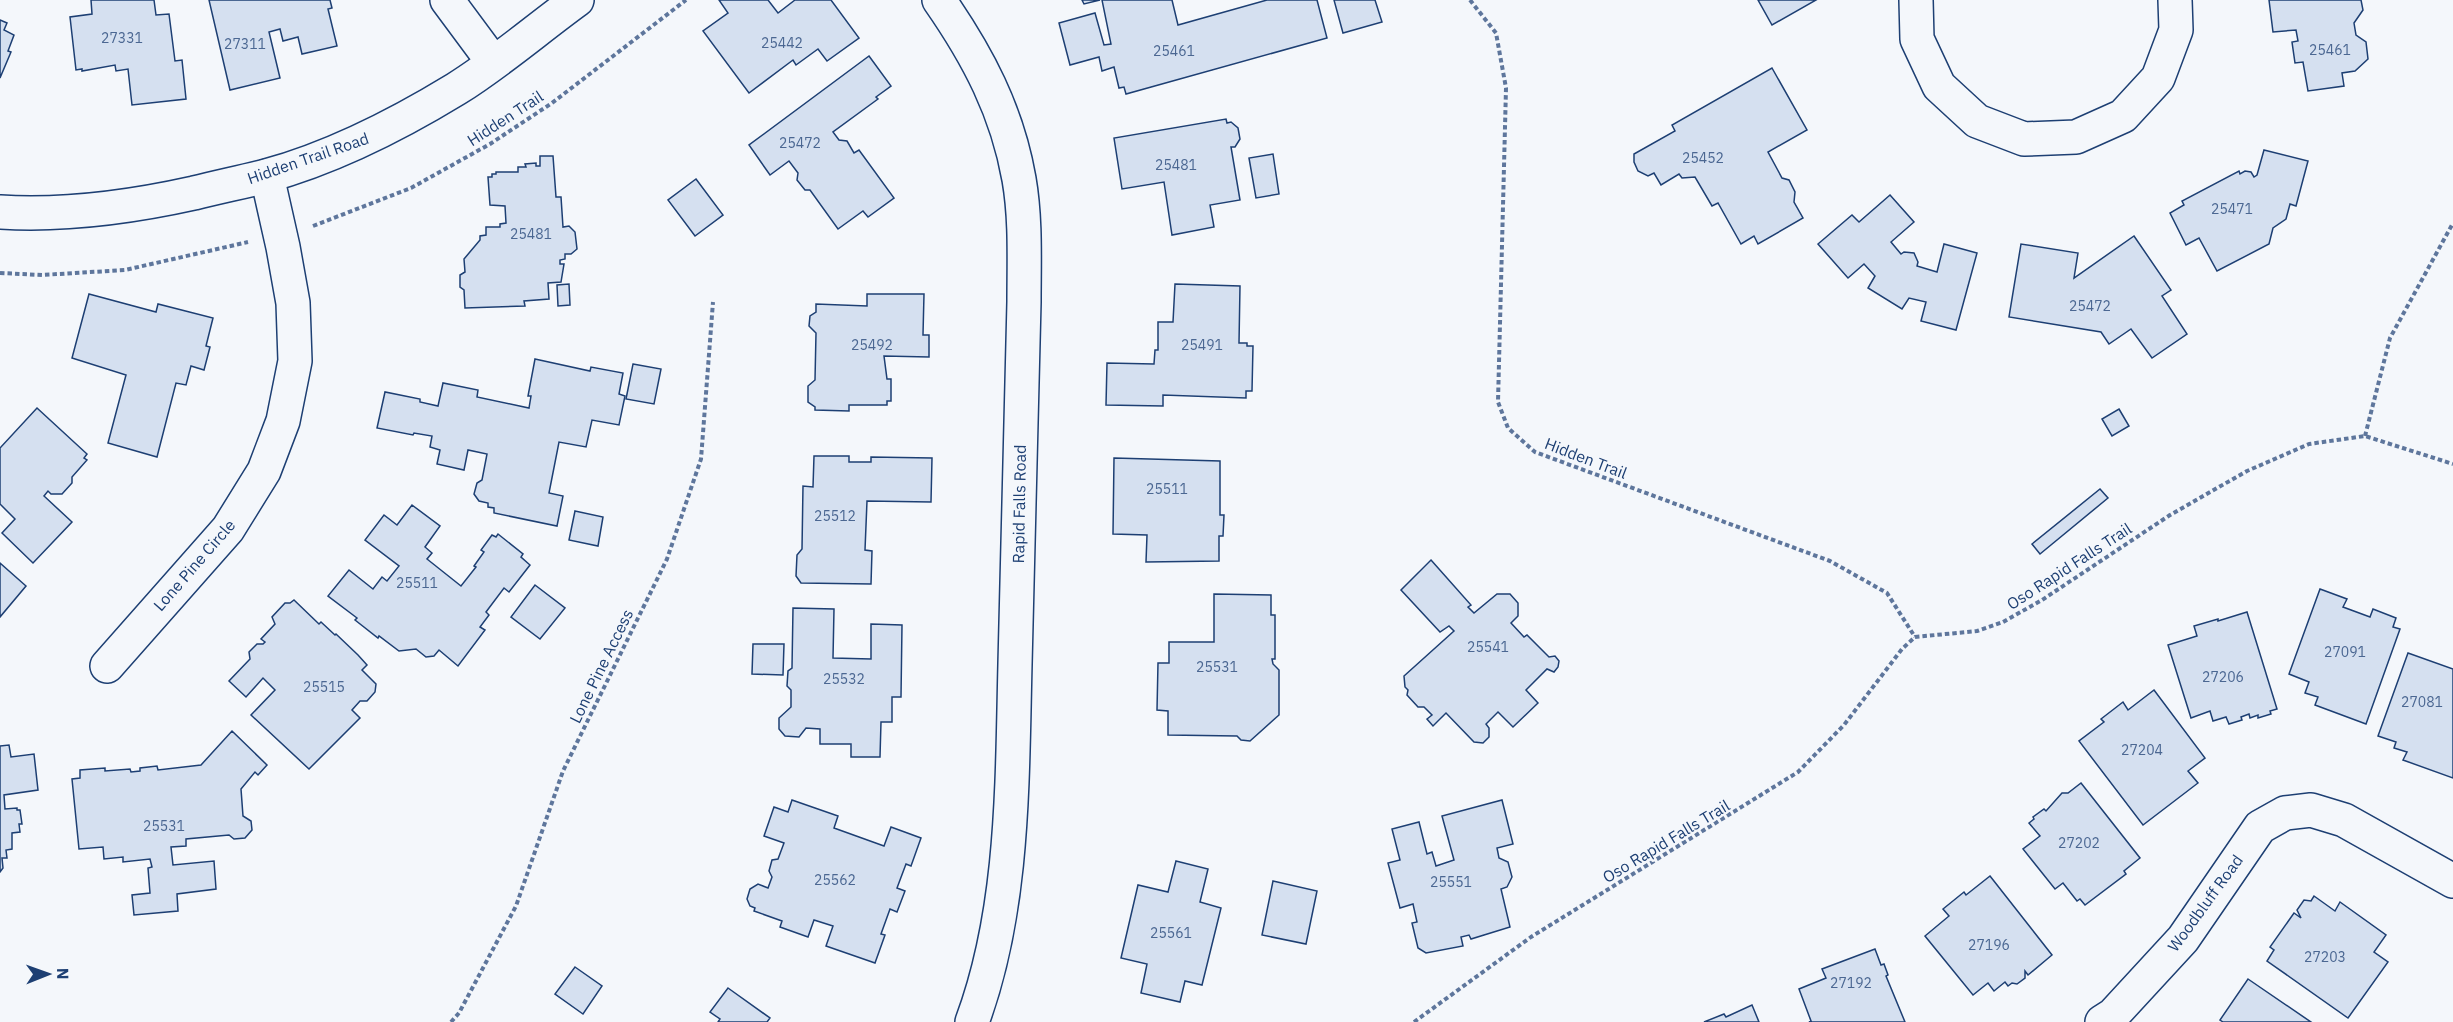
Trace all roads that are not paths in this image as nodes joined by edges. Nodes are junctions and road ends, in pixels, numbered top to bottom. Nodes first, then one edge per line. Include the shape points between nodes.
1 (447, 0) edge
2 (577, 0) edge
3 (939, 0) edge
4 (1916, 0) edge
5 (2175, 0) edge
6 (493, 62) junction
7 (267, 176) junction
8 (0, 212) edge
9 (107, 666) dead end
10 (2453, 881) edge
11 (972, 1022) edge
12 (2102, 1022) edge

1 - 6 street
2 - 6 street, Hidden Trail Road
3 - 11 street, Rapid Falls Road via 970,45 1003,116 1019,178 1024,228 1010,828 999,928
4 - 5 street via 1917,39 1939,86 1977,121 2024,139 2076,137 2123,116 2158,78 2176,30
6 - 7 street, Hidden Trail Road via 458,88 378,133
7 - 8 street, Hidden Trail Road via 163,200 98,210
7 - 9 street, Lone Pine Circle via 293,303 295,361 283,421 264,471 228,528
10 - 12 street, Woodbluff Road via 2344,820 2311,810 2285,813 2260,827 2183,939

